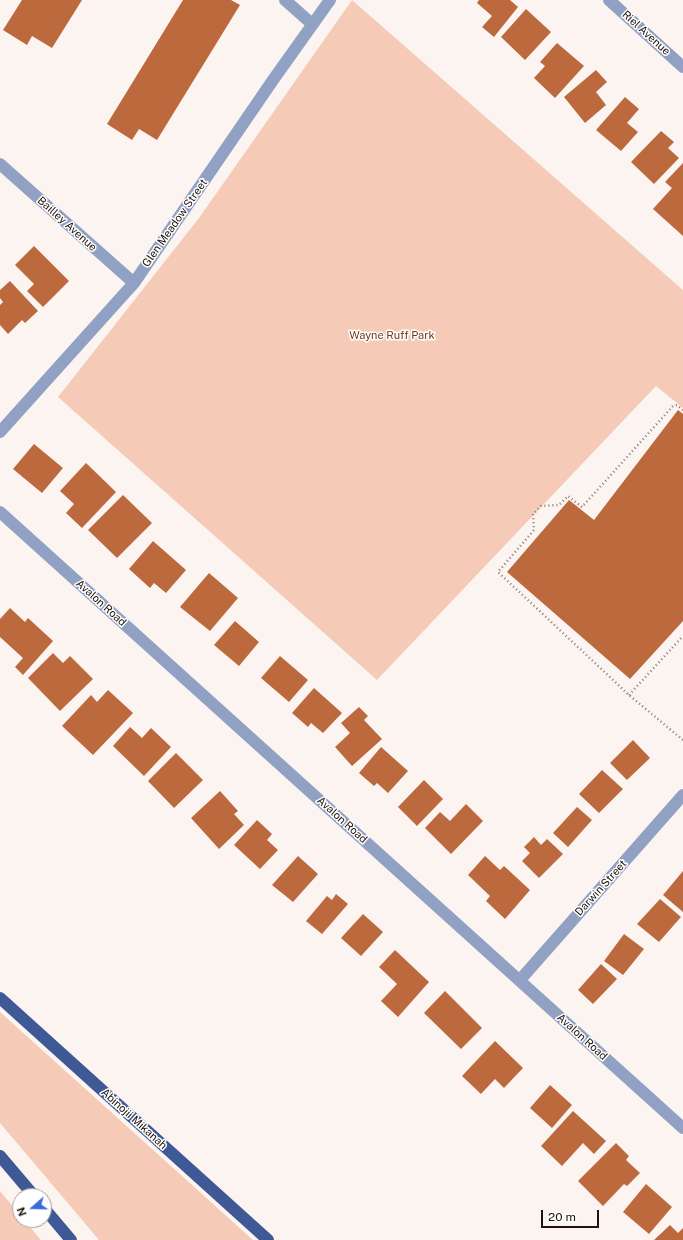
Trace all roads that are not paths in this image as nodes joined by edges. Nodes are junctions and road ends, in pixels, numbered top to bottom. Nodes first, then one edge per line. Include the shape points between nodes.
1 (285, 0) edge
2 (330, 0) edge
3 (609, 0) edge
4 (312, 24) junction
5 (683, 67) edge
6 (0, 164) edge
7 (134, 283) junction
8 (0, 432) edge
9 (0, 512) edge
10 (683, 796) edge
11 (520, 980) junction
12 (0, 998) edge
13 (683, 1128) edge
14 (0, 1156) edge
15 (27, 1188) edge
16 (52, 1217) edge
17 (71, 1240) edge
18 (268, 1240) edge

1 - 4 street
2 - 4 street, Glen Meadow Street
3 - 5 street, Riel Avenue
4 - 7 street, Glen Meadow Street
6 - 7 street, Bailley Avenue
7 - 8 street, Glen Meadow Street
9 - 11 street, Avalon Road
10 - 11 street, Darwin Street
11 - 13 street, Avalon Road
12 - 18 main road, Abinojii Mikanah
14 - 15 main road
16 - 17 main road

